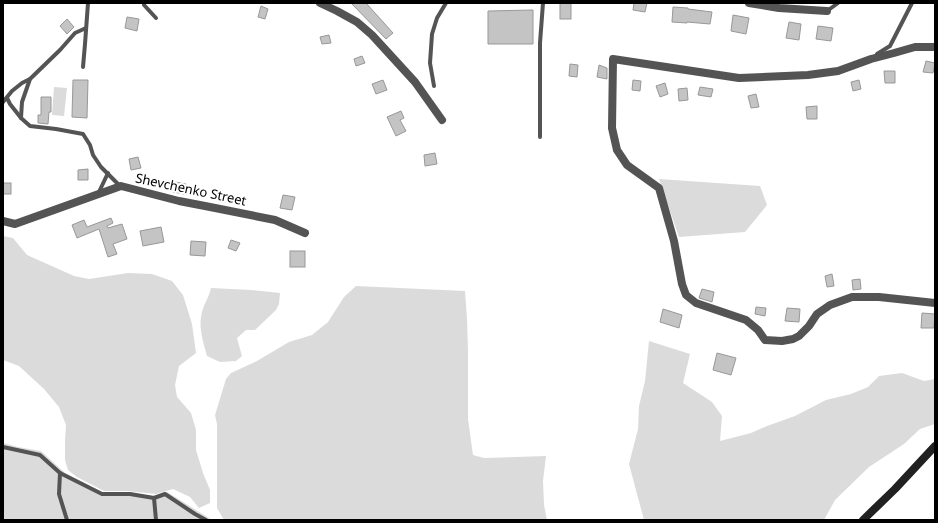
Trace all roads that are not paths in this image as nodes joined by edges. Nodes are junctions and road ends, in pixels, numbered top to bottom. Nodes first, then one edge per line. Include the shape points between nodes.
1 (88, 3) edge
2 (144, 3) edge
3 (320, 3) edge
4 (446, 3) edge
5 (543, 3) edge
6 (749, 3) edge
7 (838, 3) edge
8 (912, 3) edge
9 (827, 11) joint
10 (156, 18) dead end
11 (86, 28) junction
12 (935, 47) edge
13 (871, 59) junction
14 (83, 67) dead end
15 (30, 79) junction
16 (434, 86) dead end
17 (7, 98) junction
18 (3, 102) edge
19 (21, 118) junction
20 (442, 120) dead end
21 (540, 137) dead end
22 (108, 173) junction
23 (121, 186) junction
24 (98, 194) junction
25 (3, 221) edge
26 (305, 233) dead end
27 (935, 303) edge
28 (935, 446) edge
29 (3, 447) edge
30 (60, 473) junction
31 (154, 498) junction
32 (67, 520) edge
33 (156, 520) edge
34 (206, 520) edge
35 (862, 520) edge

1 - 11 lane
2 - 10 lane
3 - 20 street via 357,22 372,35 415,82
4 - 16 lane via 437,18 432,34 430,63
5 - 21 lane via 540,43
6 - 9 street
7 - 9 lane
8 - 13 lane via 890,46
11 - 14 lane
11 - 15 lane via 75,33
12 - 13 street via 915,47
13 - 27 street via 838,71 808,76 739,78 613,59 612,128 617,150 627,164 659,188 686,295 696,303 746,320 765,340 793,339 809,326 817,314 830,305 852,297
15 - 17 lane via 22,83
15 - 19 lane via 22,102
17 - 18 lane
17 - 19 lane
19 - 22 lane via 30,126 83,134 93,155
22 - 23 lane
22 - 24 lane
23 - 24 street, Shevchenko Street
23 - 26 street, Shevchenko Street via 179,201 275,220
24 - 25 street, Shevchenko Street via 15,224
28 - 35 street
29 - 30 lane via 40,455
30 - 31 lane via 102,494 130,494
30 - 32 lane via 59,494
31 - 33 lane
31 - 34 lane via 165,494

